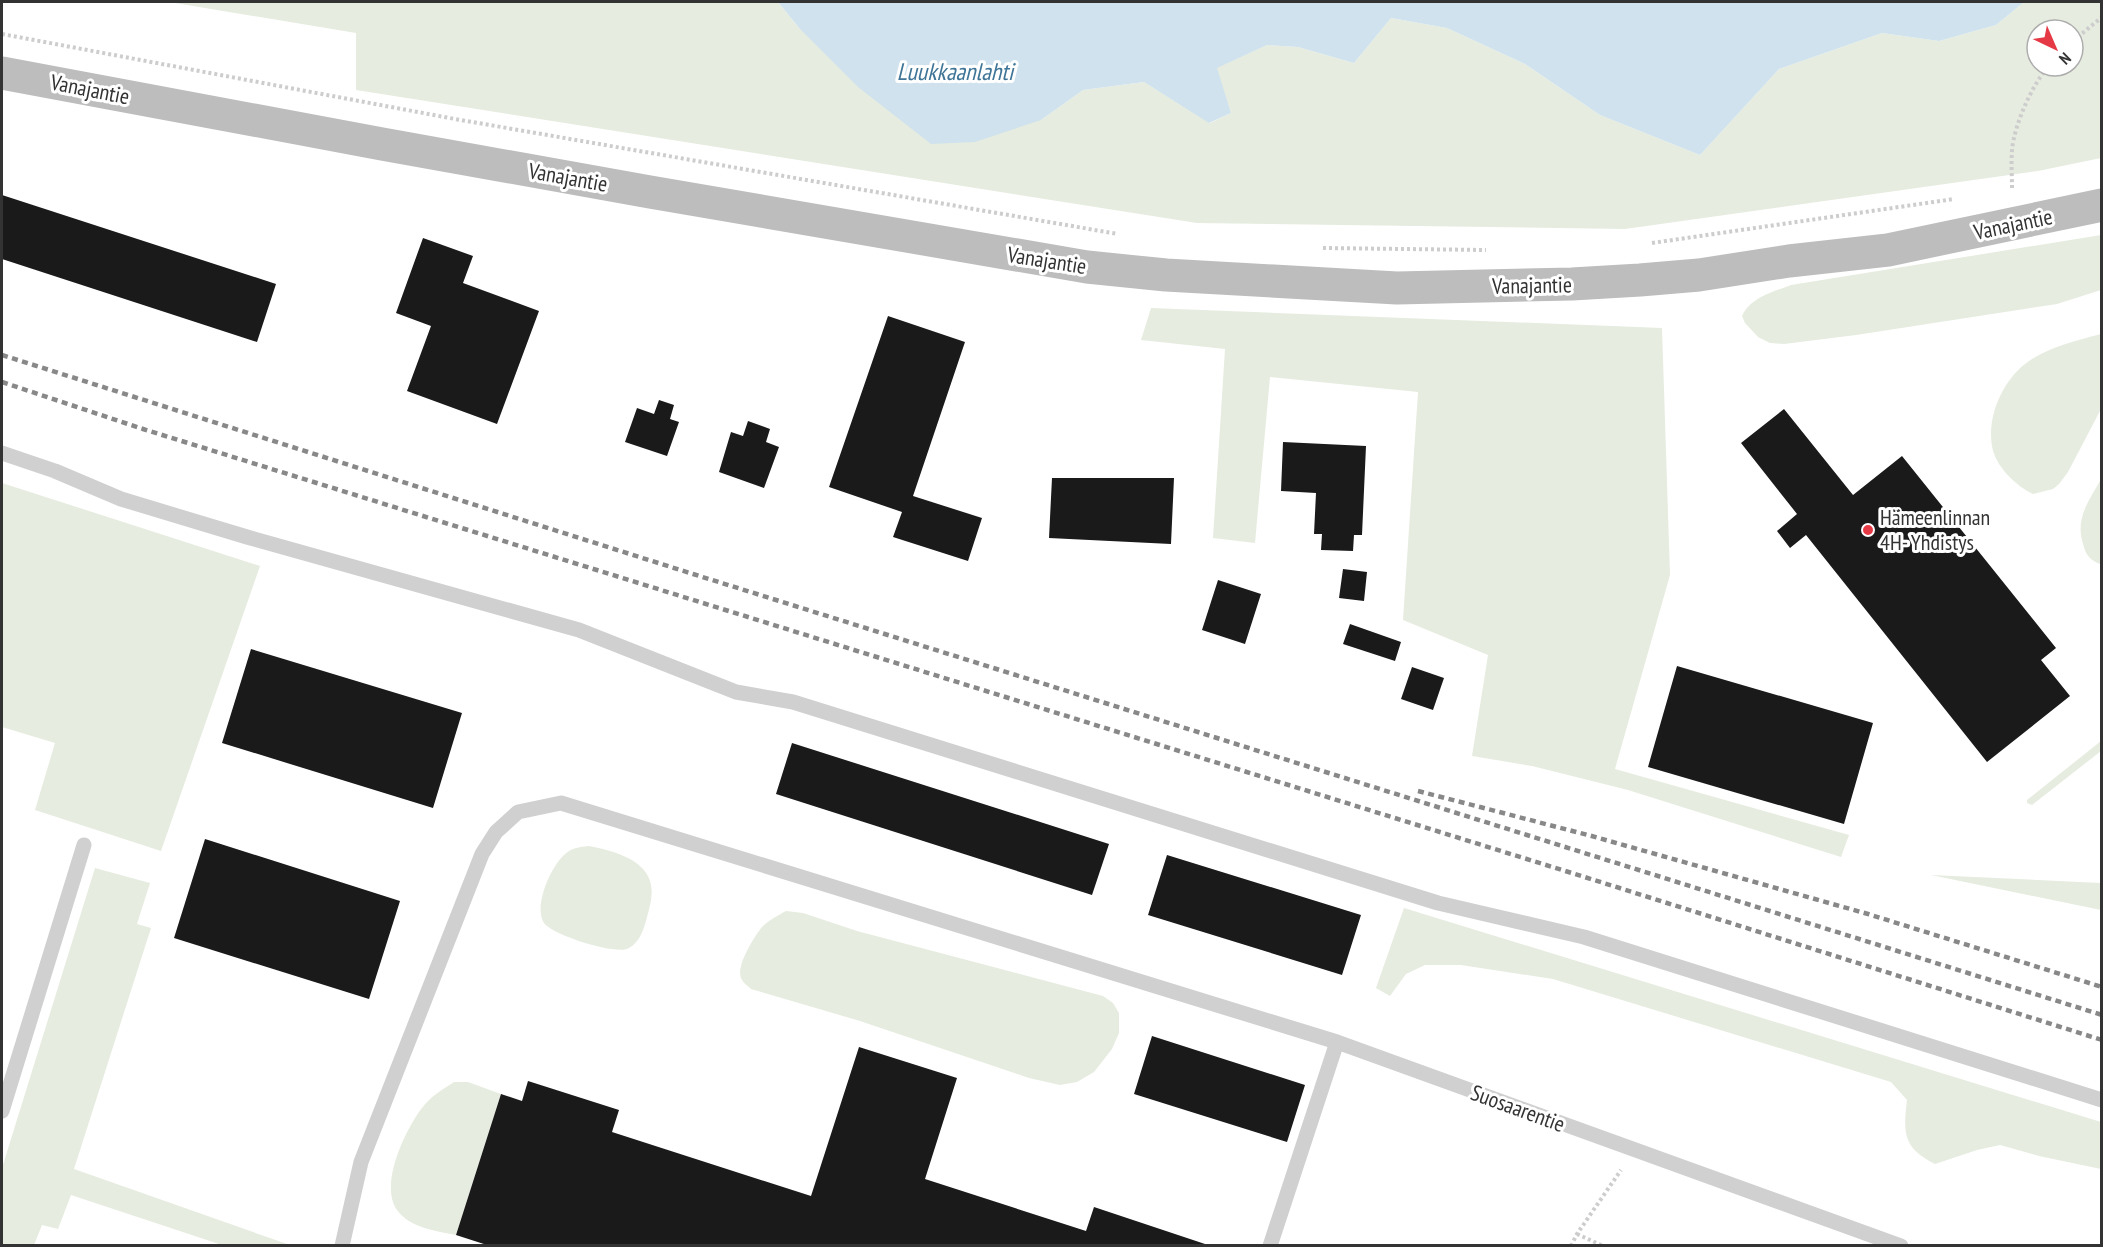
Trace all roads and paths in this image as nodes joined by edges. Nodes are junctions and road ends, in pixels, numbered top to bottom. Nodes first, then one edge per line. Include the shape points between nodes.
1 (2102, 17) edge
2 (2085, 31) edge
3 (2, 34) edge
4 (2, 73) edge
5 (2040, 78) edge
6 (2024, 186) dead end
7 (2012, 188) junction
8 (2001, 190) dead end
9 (1966, 197) dead end
10 (2102, 205) edge
11 (1123, 235) dead end
12 (1641, 244) dead end
13 (1319, 248) dead end
14 (1497, 250) dead end
15 (2, 453) edge
16 (84, 845) dead end
17 (1337, 1042) junction
18 (2102, 1100) edge
19 (2, 1111) edge
20 (1635, 1149) junction
21 (1577, 1234) junction
22 (342, 1245) edge
23 (1270, 1245) edge
24 (1571, 1245) edge
25 (1603, 1245) edge
26 (1901, 1245) edge

1 - 2 path
3 - 11 path via 478,123
4 - 10 street, Vanajantie via 673,196 1087,267 1166,275 1397,288 1640,280 1888,250
5 - 7 path via 2021,116 2012,149
6 - 7 path
7 - 8 path
9 - 12 path
13 - 14 path
15 - 18 lane via 121,499 579,630 736,692 815,708 1438,903 1584,937
16 - 19 lane
17 - 20 lane, Suosaarentie
17 - 22 lane, Suosaarentie via 561,803 541,806 518,812 496,832 482,854 361,1162
17 - 23 lane
20 - 21 path
20 - 26 lane, Suosaarentie
21 - 24 path
21 - 25 path

